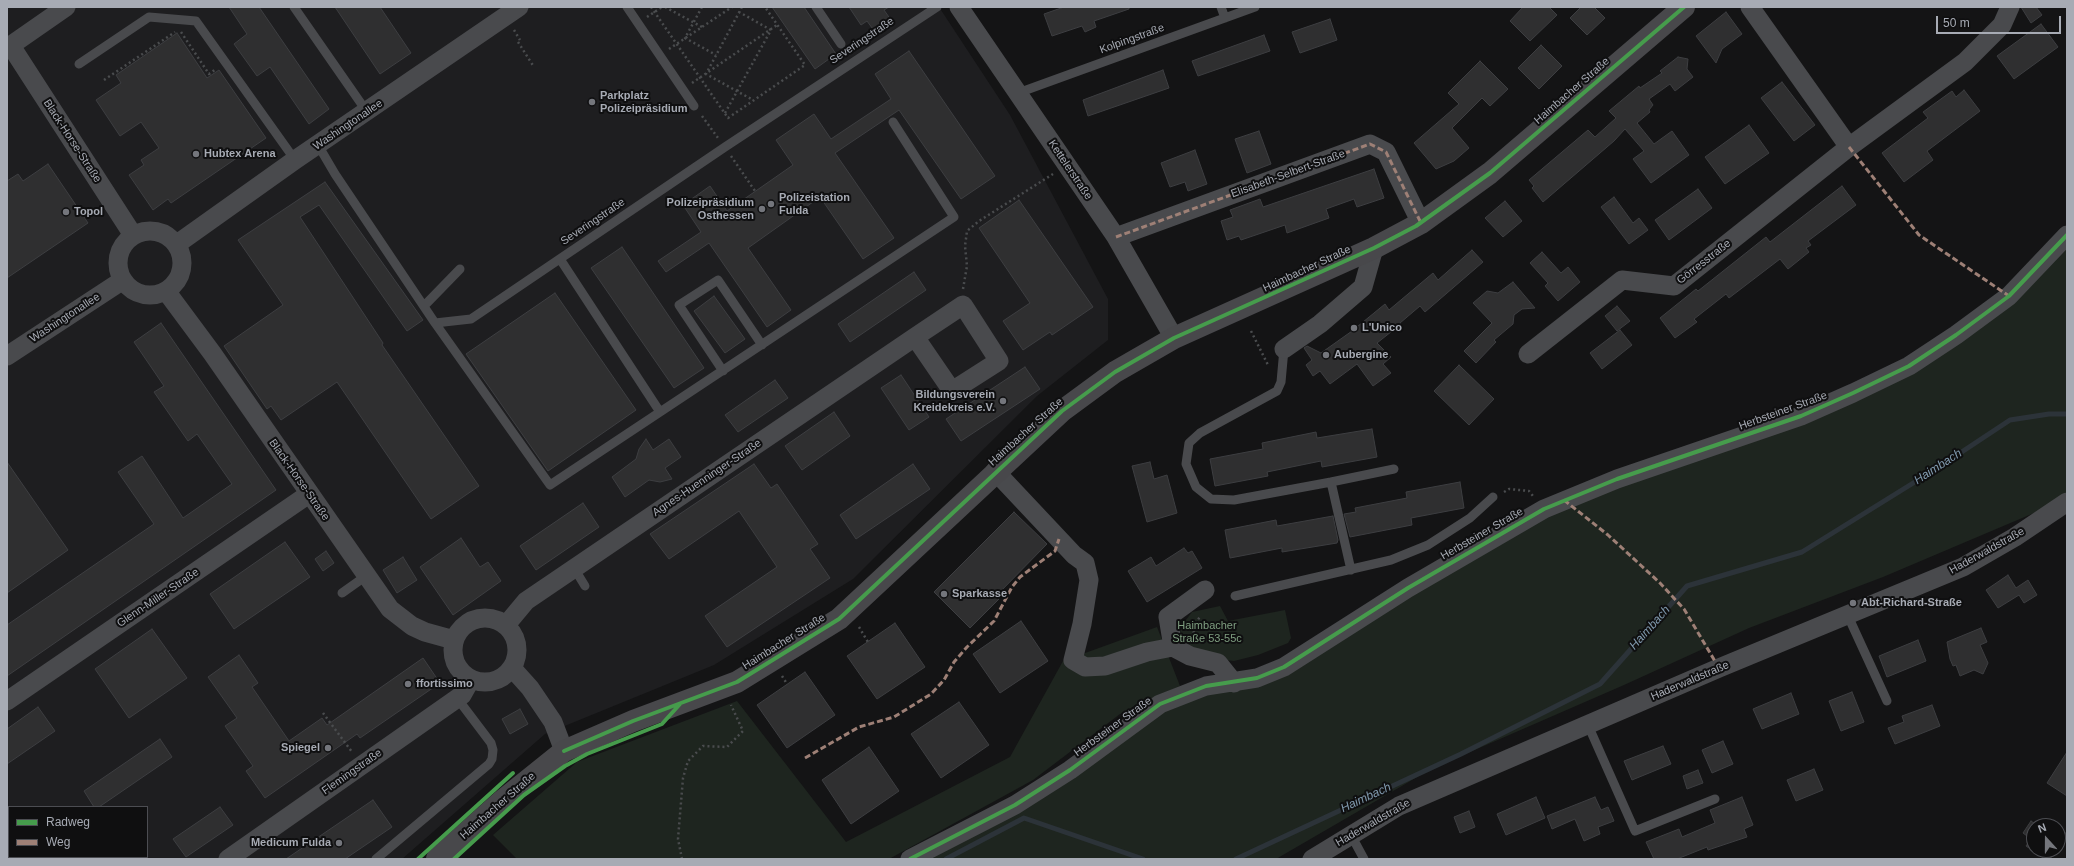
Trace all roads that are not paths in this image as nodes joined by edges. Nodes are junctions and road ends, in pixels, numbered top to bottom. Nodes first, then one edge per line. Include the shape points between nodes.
1 (66, 7) edge
2 (294, 7) edge
3 (627, 7) edge
4 (816, 7) edge
5 (937, 7) edge
6 (959, 7) edge
7 (1221, 7) edge
8 (1255, 7) edge
9 (1684, 7) edge
10 (1750, 7) edge
11 (2010, 7) edge
12 (516, 8) edge
13 (1225, 18) junction
14 (841, 44) dead end
15 (9, 47) edge
16 (79, 64) dead end
17 (1018, 93) junction
18 (694, 106) dead end
19 (367, 112) junction
20 (893, 122) dead end
21 (318, 145) junction
22 (1849, 147) junction
23 (295, 160) junction
24 (1422, 223) junction
25 (133, 235) junction
26 (2067, 235) edge
27 (1116, 237) junction
28 (177, 244) junction
29 (1374, 248) junction
30 (560, 259) junction
31 (460, 269) dead end
32 (123, 280) junction
33 (166, 291) junction
34 (424, 306) junction
35 (436, 323) junction
36 (915, 337) junction
37 (1174, 338) junction
38 (762, 345) junction
39 (1284, 349) joint
40 (1528, 354) dead end
41 (7, 356) edge
42 (723, 371) junction
43 (660, 412) junction
44 (1394, 469) dead end
45 (995, 471) junction
46 (1331, 482) junction
47 (309, 494) junction
48 (1493, 497) road end
49 (2067, 502) edge
50 (574, 568) junction
51 (1351, 570) junction
52 (366, 576) junction
53 (585, 586) dead end
54 (1205, 590) dead end
55 (342, 593) dead end
56 (1235, 596) dead end
57 (1848, 616) junction
58 (506, 625) junction
59 (454, 640) junction
60 (1173, 647) junction
61 (512, 668) junction
62 (471, 680) junction
63 (1234, 683) junction
64 (457, 698) junction
65 (7, 701) edge
66 (1887, 701) dead end
67 (1588, 724) junction
68 (564, 752) junction
69 (1715, 799) dead end
70 (1351, 835) junction
71 (228, 859) edge
72 (376, 859) edge
73 (437, 859) edge
74 (910, 859) edge
75 (1312, 859) edge
76 (1364, 859) edge

1 - 15 street
2 - 19 lane
3 - 18 lane
4 - 14 lane
5 - 30 lane, Severingstraße
6 - 17 street, Kettelerstraße
7 - 13 lane
8 - 13 lane, Kolpingstraße
9 - 24 main road, Haimbacher Straße via 1490,172
10 - 22 street
11 - 22 street, Görresstraße via 2002,25 1965,62
12 - 19 street, Washingtonallee
13 - 17 lane, Kolpingstraße
15 - 25 street, Black-Horse-Straße
16 - 23 lane via 149,17 196,21
17 - 27 street, Kettelerstraße
19 - 21 street, Washingtonallee
20 - 38 lane via 954,217
21 - 23 street, Washingtonallee
21 - 34 lane
22 - 40 street, Görresstraße via 1674,286 1622,280
23 - 28 street, Washingtonallee
24 - 27 street, Elisabeth-Selbert-Straße via 1386,152 1370,144
24 - 29 main road, Haimbacher Straße
25 - 28 street via 142,231 162,232
25 - 32 street via 121,248 119,256 118,264
26 - 63 street, Herbsteiner Straße via 2009,296 1909,366 1801,416 1617,479 1544,509 1408,588 1284,667 1257,678
27 - 37 street, Kettelerstraße
28 - 33 street via 183,261 182,270 174,286
29 - 37 main road, Haimbacher Straße
29 - 39 street via 1363,287 1320,324
30 - 35 lane, Severingstraße via 471,319
30 - 43 lane
31 - 34 lane
32 - 33 street via 129,288 147,295
32 - 41 street, Washingtonallee
33 - 47 street, Black-Horse-Straße
34 - 35 lane
35 - 43 lane via 550,485
36 - 36 street, Agnes-Huenninger-Straße via 963,305 999,361 952,391
36 - 50 street, Agnes-Huenninger-Straße
37 - 45 main road, Haimbacher Straße via 1115,372 1062,411
38 - 42 lane
38 - 42 lane via 718,280 679,305
39 - 46 lane via 1281,382 1277,391 1225,417 1200,433 1189,443 1186,464 1196,487 1211,499 1234,500
42 - 43 lane
44 - 46 lane
45 - 60 street, Haimbacher Straße via 1074,555 1085,563 1089,580 1073,660 1085,667 1105,666 1147,652
45 - 68 main road, Haimbacher Straße via 919,546 839,619 737,682 633,721
46 - 51 lane
47 - 52 street, Black-Horse-Straße
47 - 65 street, Glenn-Miller-Straße
48 - 51 lane via 1470,518 1428,545 1391,560
49 - 57 street, Haderwaldstraße via 2015,537 1962,567
50 - 53 lane
50 - 58 street, Agnes-Huenninger-Straße via 526,600
51 - 56 lane
52 - 55 lane
52 - 59 street, Black-Horse-Straße via 383,601 400,618 424,632
54 - 60 street via 1168,617
57 - 66 lane
57 - 67 street, Haderwaldstraße
58 - 59 street via 495,620 476,620 461,629
58 - 61 street via 515,638 518,653
59 - 62 street via 455,663
60 - 63 street via 1190,656 1218,663
61 - 62 street via 494,682 482,683
61 - 68 street via 530,688 553,722
62 - 64 street, Flemingstraße via 462,695
63 - 74 street, Herbsteiner Straße via 1206,686 1160,704 1070,770 1015,806
64 - 71 street, Flemingstraße
64 - 72 lane via 491,743 493,750 489,764
67 - 69 lane via 1635,831
67 - 70 street, Haderwaldstraße via 1399,806
68 - 73 main road, Haimbacher Straße via 502,800
70 - 75 street, Haderwaldstraße
70 - 76 lane

